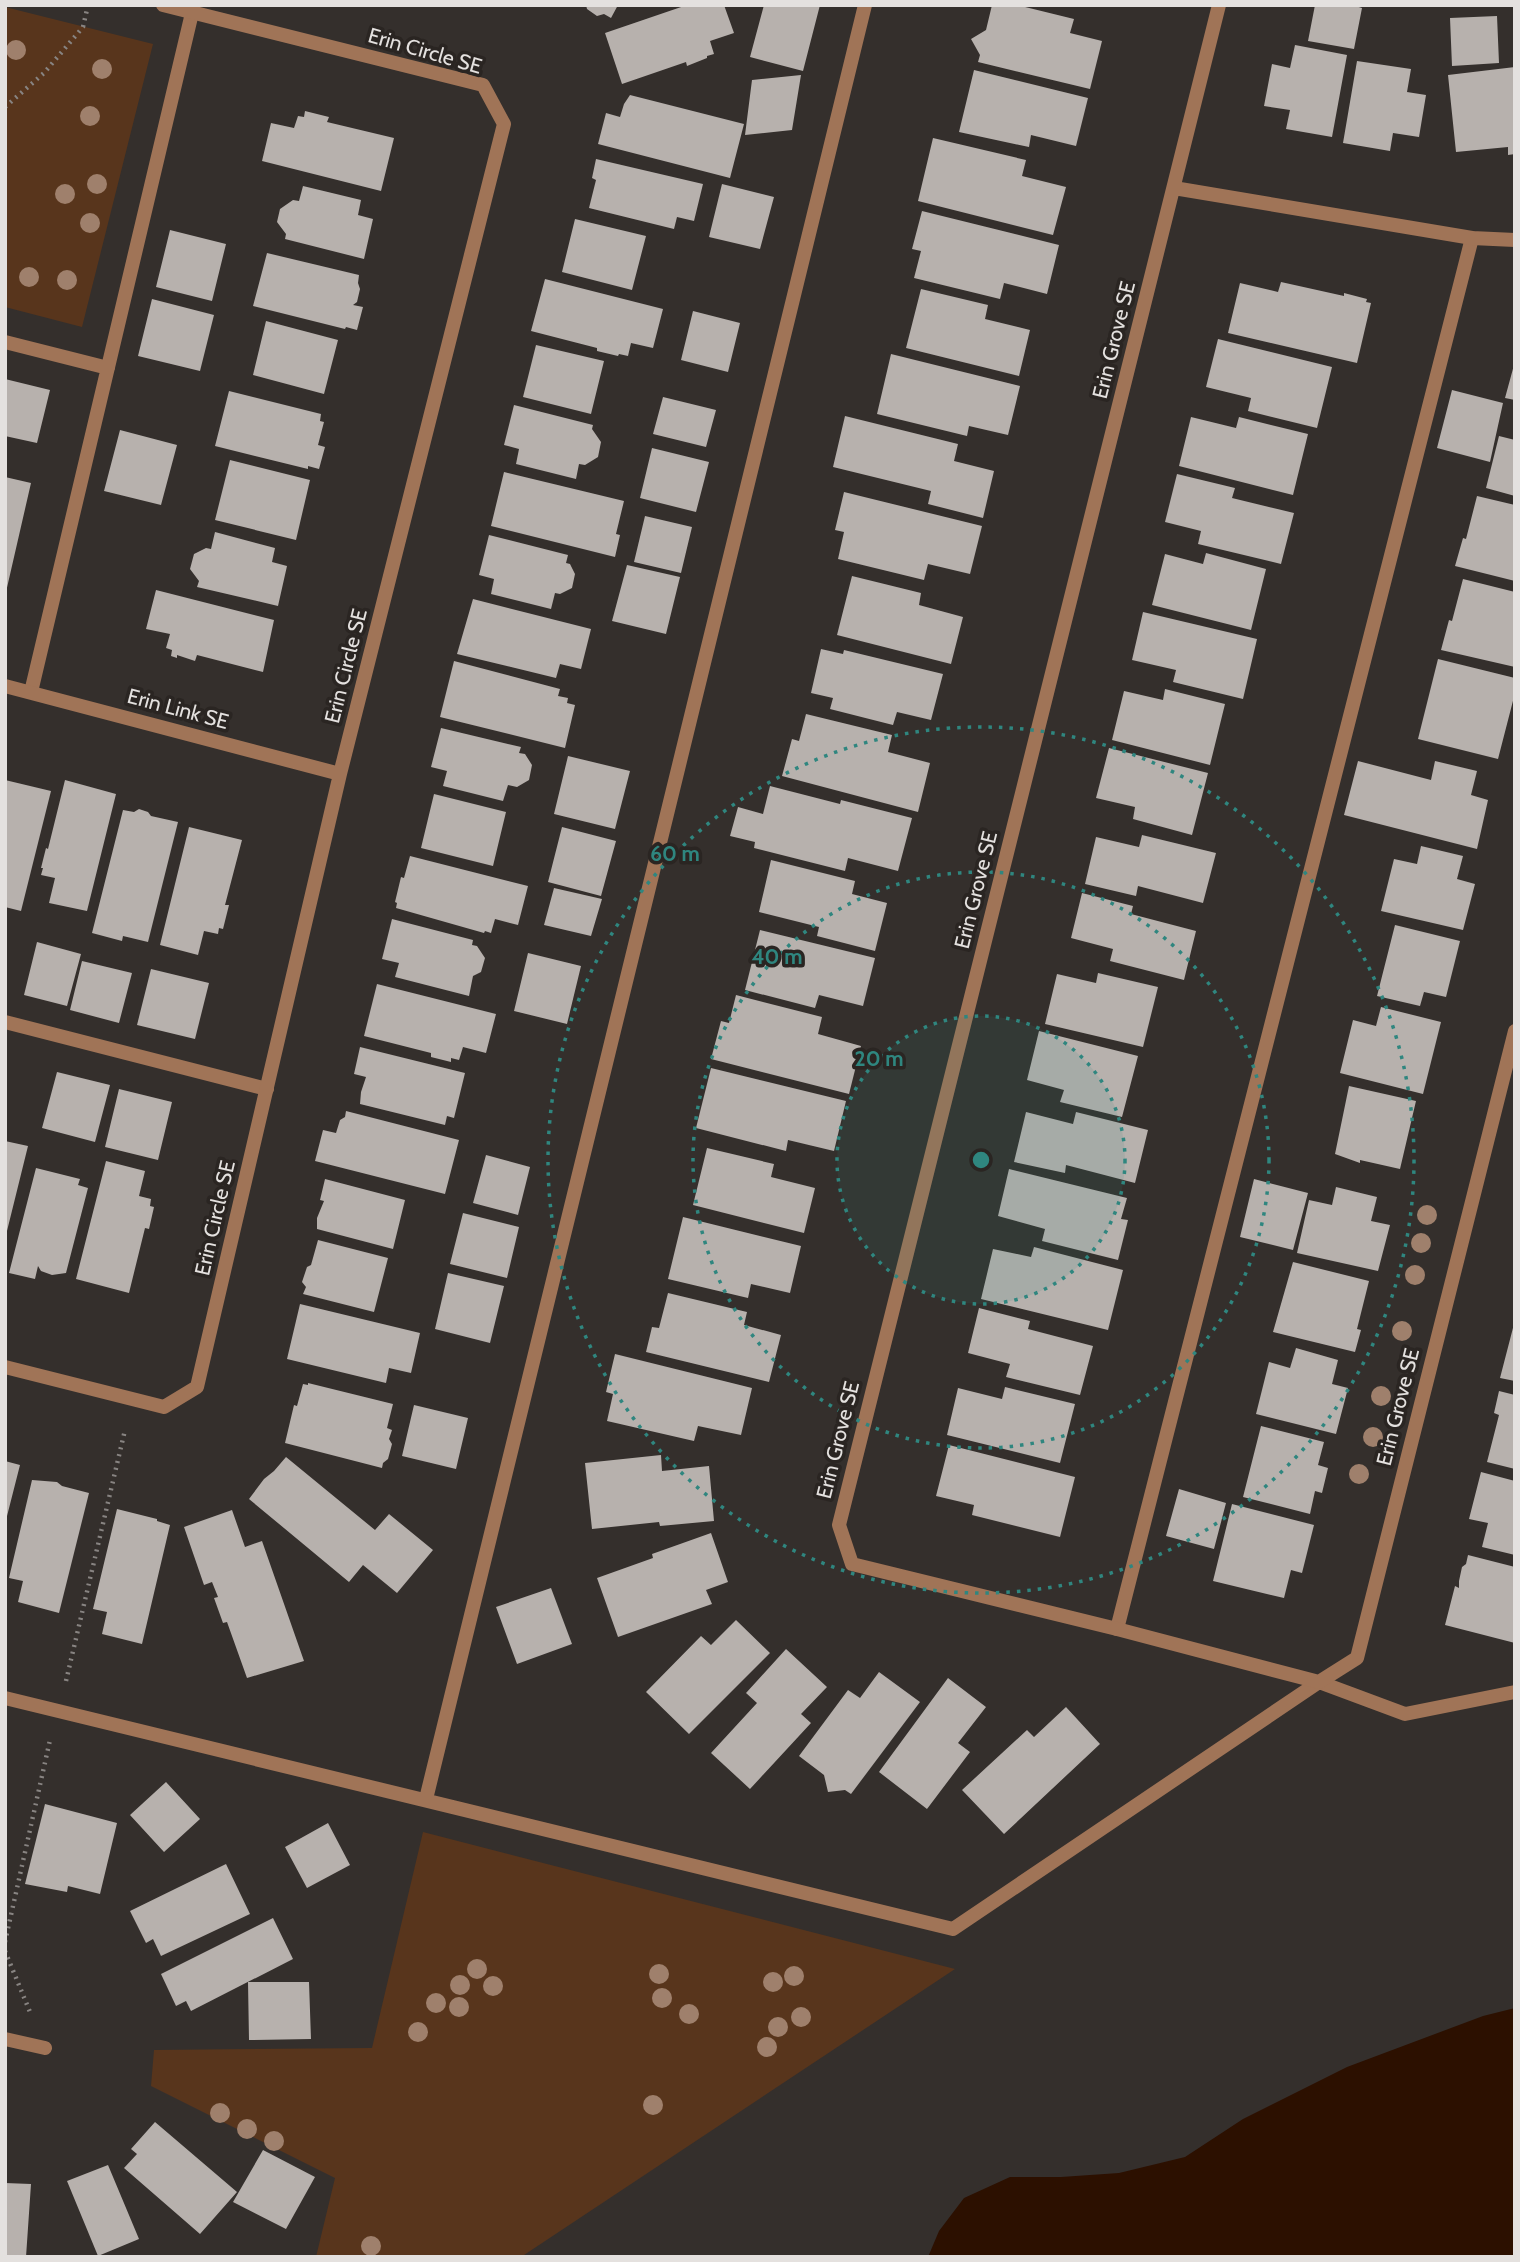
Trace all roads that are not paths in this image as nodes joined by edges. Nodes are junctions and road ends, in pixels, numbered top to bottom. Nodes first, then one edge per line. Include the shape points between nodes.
1 (163, 5) edge
2 (865, 5) edge
3 (1219, 5) edge
4 (192, 13) junction
5 (1174, 188) junction
6 (1472, 239) junction
7 (1515, 240) edge
8 (5, 342) edge
9 (108, 368) junction
10 (5, 686) edge
11 (31, 692) junction
12 (340, 774) junction
13 (5, 1022) edge
14 (1515, 1031) edge
15 (267, 1089) junction
16 (5, 1367) edge
17 (1117, 1629) junction
18 (1319, 1682) junction
19 (1515, 1692) edge
20 (5, 1698) edge
21 (426, 1799) junction
22 (5, 2039) edge
23 (45, 2048) road end

1 - 4 street, Erin Circle SE
2 - 21 street
3 - 5 street, Erin Grove SE
4 - 9 street
4 - 12 street, Erin Circle SE via 483,85 504,124
5 - 6 street
5 - 17 street, Erin Grove SE via 839,1525 852,1564
6 - 7 street
6 - 17 street
8 - 9 street
9 - 11 street
10 - 11 street, Erin Link SE
11 - 12 street, Erin Link SE
12 - 15 street, Erin Circle SE
13 - 15 street
14 - 18 street, Erin Grove SE via 1357,1658
15 - 16 street, Erin Circle SE via 197,1387 164,1407
17 - 18 street, Erin Grove SE
18 - 19 street via 1405,1714
18 - 21 street via 953,1929
20 - 21 street
22 - 23 street

